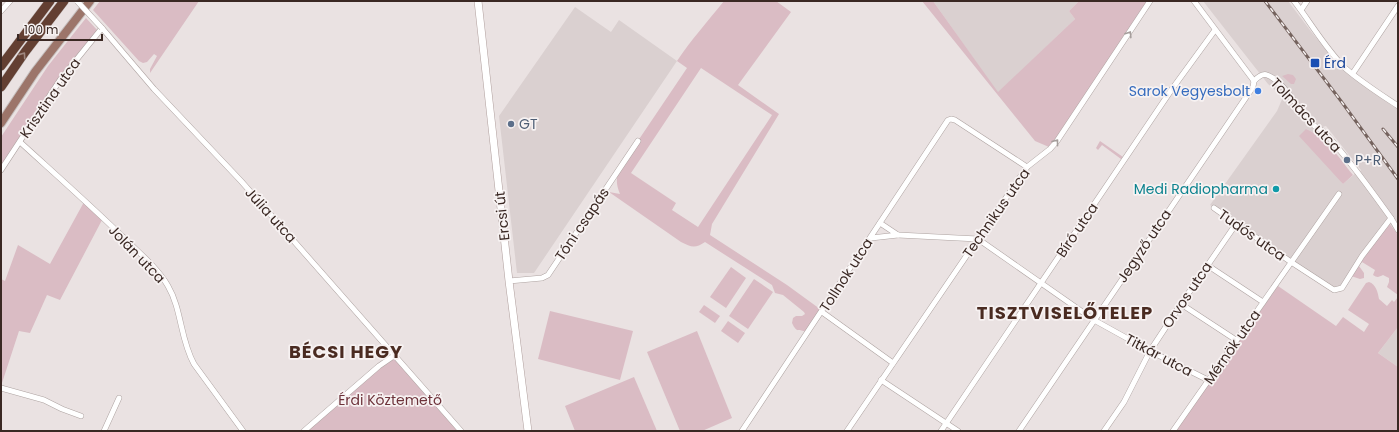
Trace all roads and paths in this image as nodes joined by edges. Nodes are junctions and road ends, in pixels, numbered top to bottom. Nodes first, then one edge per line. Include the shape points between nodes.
1 (10, 1) edge
2 (50, 1) edge
3 (64, 1) edge
4 (77, 1) edge
5 (90, 1) edge
6 (478, 1) edge
7 (1150, 1) edge
8 (1194, 1) edge
9 (1294, 1) edge
10 (1307, 1) edge
11 (1398, 6) edge
12 (1301, 10) junction
13 (1, 11) edge
14 (102, 28) junction
15 (1215, 30) junction
16 (1, 66) edge
17 (1352, 73) junction
18 (1254, 81) junction
19 (1, 86) edge
20 (1398, 106) edge
21 (1, 123) edge
22 (638, 141) dead end
23 (20, 142) junction
24 (1027, 167) junction
25 (1, 170) edge
26 (1339, 194) dead end
27 (1214, 208) dead end
28 (1392, 218) junction
29 (880, 223) junction
30 (1236, 224) junction
31 (1398, 230) edge
32 (898, 235) junction
33 (871, 238) junction
34 (978, 239) junction
35 (1291, 262) junction
36 (1207, 265) junction
37 (509, 281) junction
38 (1042, 283) junction
39 (1263, 302) junction
40 (1181, 304) junction
41 (822, 312) junction
42 (1094, 320) junction
43 (1236, 340) junction
44 (1150, 351) junction
45 (395, 355) junction
46 (893, 363) junction
47 (881, 380) junction
48 (1208, 380) junction
49 (1, 388) edge
50 (119, 398) dead end
51 (81, 416) dead end
52 (946, 423) junction
53 (104, 431) edge
54 (243, 431) edge
55 (304, 431) edge
56 (461, 431) edge
57 (528, 431) edge
58 (742, 431) edge
59 (848, 431) edge
60 (941, 431) edge
61 (958, 431) edge
62 (1019, 431) edge
63 (1104, 431) edge
64 (1173, 431) edge

1 - 13 street
2 - 16 highway
19 -> 3 highway
4 - 14 street, Júlia utca, bridge
5 - 21 main road
6 - 37 main road, Ercsi út
24 -> 7 street, Technikus utca via 1050,150 1057,141
8 - 15 street, Tolmács utca
9 - 12 street
10 - 12 street
11 - 17 street
12 - 17 street via 1332,52
14 - 23 street, Krisztina utca via 60,80
14 - 45 street, Júlia utca
15 - 18 street, Tolmács utca
15 - 38 street, Bíró utca
17 - 20 street
18 - 28 street, Tolmács utca via 1262,75 1276,80 1313,125 1332,141
18 - 42 street, Jegyző utca via 1253,87
22 - 37 street, Tóni csapás via 548,275 542,278
23 - 25 street, Krisztina utca
23 - 54 street, Jolán utca via 161,275 176,304 189,355
24 - 29 street, Tollnok utca via 951,119
24 - 34 street, Technikus utca
26 - 35 street, Mérnök utca
27 - 30 street, Tudós utca
28 - 31 street, Tolmács utca
28 - 35 street via 1338,290 1330,289
29 - 32 street
29 - 33 street, Tollnok utca
30 - 35 street, Tudós utca
30 - 36 street, Orvos utca
32 - 33 street
32 - 34 street
33 - 41 street, Tollnok utca
34 - 38 street, Titkár utca
34 - 46 street, Technikus utca
35 - 39 street, Mérnök utca
36 - 39 street
36 - 40 street, Orvos utca
37 - 57 main road, Ercsi út
38 - 42 street, Titkár utca
38 - 52 street, Bíró utca
39 - 43 street, Mérnök utca
40 - 43 street
40 - 44 street, Orvos utca
41 - 46 street
41 - 58 street, Tollnok utca
42 - 44 street, Titkár utca
42 - 62 street, Jegyző utca
43 - 48 street, Mérnök utca
44 - 48 street, Titkár utca
44 - 63 street, Orvos utca via 1124,402
45 - 55 street
45 - 56 street, Júlia utca
46 - 47 street, Technikus utca
47 - 52 street
47 - 59 street, Technikus utca
48 - 64 street, Mérnök utca
49 - 51 street via 44,400
50 - 53 street
52 - 60 street, Bíró utca
52 - 61 street

